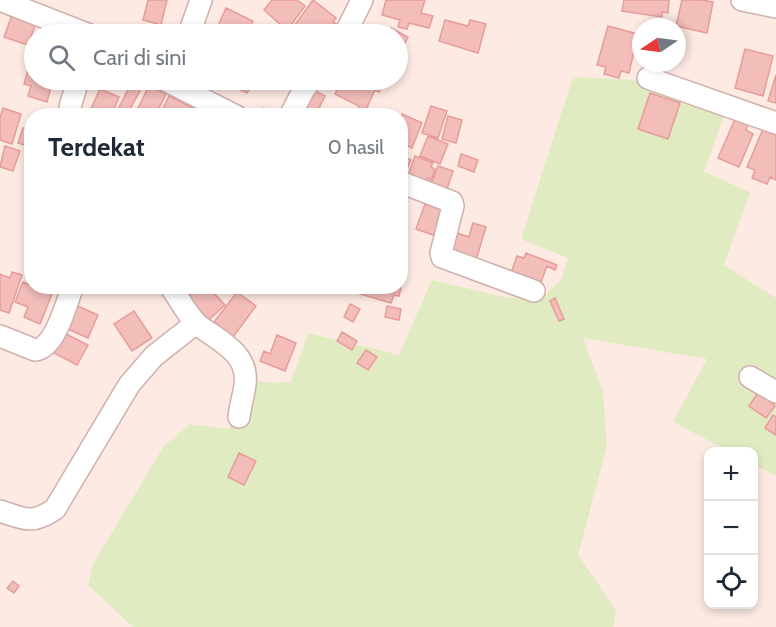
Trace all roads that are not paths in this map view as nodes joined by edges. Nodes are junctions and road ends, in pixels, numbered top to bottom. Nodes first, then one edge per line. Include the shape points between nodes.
1 (0, 0) edge
2 (201, 0) edge
3 (362, 0) edge
4 (742, 0) edge
5 (776, 7) edge
6 (61, 24) edge
7 (193, 24) edge
8 (350, 24) edge
9 (648, 78) dead end
10 (75, 90) edge
11 (187, 90) edge
12 (303, 90) edge
13 (70, 107) dead end
14 (221, 108) edge
15 (294, 108) edge
16 (776, 123) edge
17 (408, 185) edge
18 (534, 291) dead end
19 (70, 294) edge
20 (176, 294) edge
21 (196, 323) junction
22 (0, 336) edge
23 (750, 377) dead end
24 (776, 392) edge
25 (239, 417) dead end
26 (0, 511) edge

1 - 6 street
2 - 7 street
3 - 8 street
4 - 5 street
9 - 16 street
10 - 13 street
11 - 14 street
12 - 15 street
17 - 18 street via 452,202 442,257
19 - 22 street via 63,317 39,350
20 - 21 street
21 - 25 street via 241,359 246,382
21 - 26 street via 154,356 129,385 55,509 32,521
23 - 24 street

